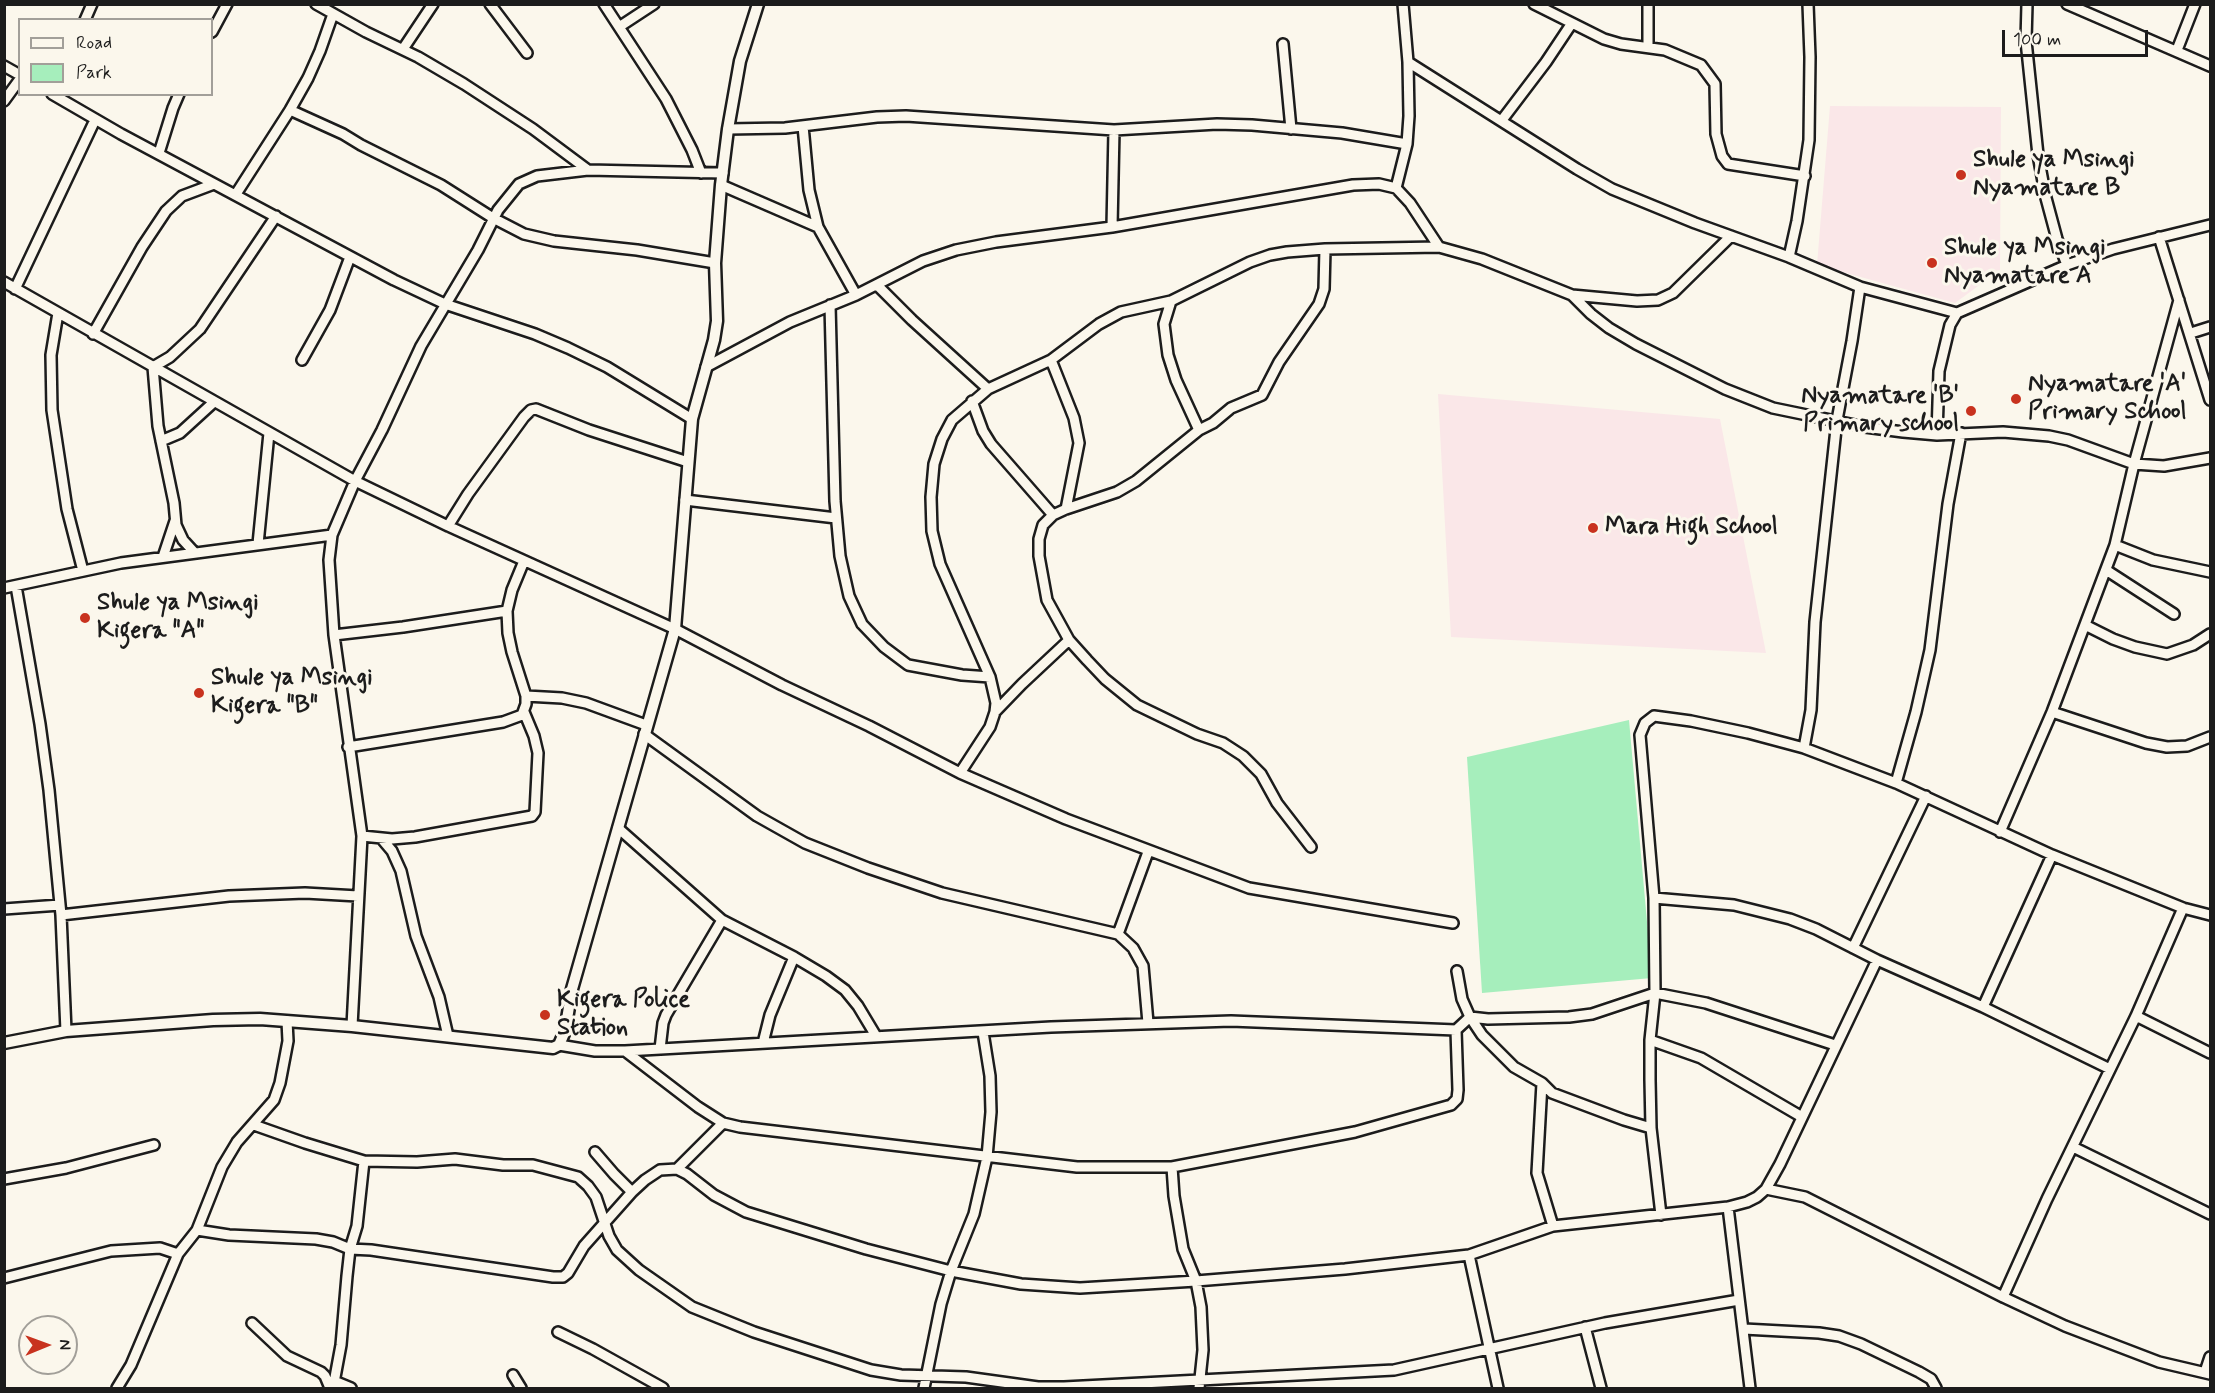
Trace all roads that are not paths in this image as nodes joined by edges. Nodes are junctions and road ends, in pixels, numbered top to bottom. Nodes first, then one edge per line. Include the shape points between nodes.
1 (92, 4) edge
2 (227, 4) edge
3 (316, 4) edge
4 (433, 4) edge
5 (490, 4) edge
6 (604, 4) edge
7 (654, 4) edge
8 (759, 4) edge
9 (1403, 4) edge
10 (1534, 4) edge
11 (1648, 4) edge
12 (1808, 4) edge
13 (2027, 4) edge
14 (2067, 4) edge
15 (2195, 4) edge
16 (333, 14) junction
17 (86, 18) edge
18 (1572, 23) junction
19 (619, 27) junction
20 (213, 30) edge
21 (1283, 44) dead end
22 (1648, 46) junction
23 (403, 49) junction
24 (2177, 50) junction
25 (527, 53) dead end
26 (1408, 62) junction
27 (4, 66) edge
28 (2211, 66) edge
29 (18, 76) edge
30 (18, 80) edge
31 (55, 96) edge
32 (178, 96) edge
33 (4, 101) edge
34 (290, 110) junction
35 (95, 120) junction
36 (1502, 120) junction
37 (803, 126) junction
38 (728, 129) junction
39 (1291, 129) junction
40 (1114, 130) junction
41 (1407, 144) junction
42 (159, 153) junction
43 (588, 170) junction
44 (701, 173) junction
45 (1804, 176) junction
46 (722, 179) junction
47 (214, 184) junction
48 (1396, 188) junction
49 (236, 194) junction
50 (276, 216) junction
51 (494, 218) junction
52 (2211, 225) edge
53 (818, 227) junction
54 (1112, 227) junction
55 (1731, 236) junction
56 (2159, 237) junction
57 (1439, 247) junction
58 (1325, 249) junction
59 (350, 257) junction
60 (1789, 257) junction
61 (715, 263) junction
62 (2067, 265) junction
63 (4, 282) edge
64 (877, 285) junction
65 (1860, 287) junction
66 (15, 288) junction
67 (1572, 295) junction
68 (856, 296) junction
69 (1171, 300) junction
70 (2179, 300) junction
71 (445, 304) junction
72 (830, 305) junction
73 (58, 313) junction
74 (1958, 313) junction
75 (2211, 327) edge
76 (2191, 333) junction
77 (93, 334) junction
78 (302, 360) dead end
79 (1052, 360) junction
80 (153, 367) junction
81 (706, 367) junction
82 (988, 389) junction
83 (2211, 400) edge
84 (972, 401) junction
85 (214, 402) junction
86 (692, 419) junction
87 (1837, 420) junction
88 (1199, 430) junction
89 (269, 433) junction
90 (1961, 433) junction
91 (1937, 435) junction
92 (161, 441) junction
93 (2211, 458) edge
94 (687, 462) junction
95 (2134, 464) junction
96 (355, 481) junction
97 (685, 500) junction
98 (1066, 509) junction
99 (1053, 515) junction
100 (836, 518) junction
101 (175, 521) junction
102 (448, 526) junction
103 (332, 535) junction
104 (258, 544) junction
105 (2115, 545) junction
106 (194, 552) junction
107 (164, 556) junction
108 (524, 561) junction
109 (2106, 570) junction
110 (83, 571) junction
111 (2211, 572) edge
112 (16, 586) junction
113 (4, 588) edge
114 (507, 611) junction
115 (2174, 614) dead end
116 (2085, 625) junction
117 (675, 628) junction
118 (333, 634) junction
119 (2211, 634) edge
120 (1069, 640) junction
121 (990, 677) junction
122 (526, 696) junction
123 (524, 712) junction
124 (995, 712) junction
125 (2052, 712) junction
126 (645, 730) junction
127 (2211, 737) edge
128 (348, 747) junction
129 (1804, 748) junction
130 (960, 773) junction
131 (1896, 783) junction
132 (1926, 796) junction
133 (618, 828) junction
134 (2000, 832) junction
135 (362, 836) junction
136 (381, 838) junction
137 (1311, 847) dead end
138 (1148, 852) junction
139 (2052, 855) junction
140 (358, 896) junction
141 (1654, 898) junction
142 (2183, 908) junction
143 (4, 909) edge
144 (61, 910) junction
145 (2211, 915) edge
146 (722, 920) junction
147 (1452, 923) dead end
148 (1118, 934) junction
149 (1853, 948) junction
150 (794, 957) junction
151 (1877, 960) junction
152 (1457, 971) dead end
153 (1655, 993) junction
154 (1983, 1007) junction
155 (2136, 1016) junction
156 (1470, 1017) junction
157 (287, 1022) junction
158 (1148, 1023) junction
159 (352, 1026) junction
160 (1455, 1030) junction
161 (66, 1031) junction
162 (983, 1032) junction
163 (448, 1036) junction
164 (876, 1036) junction
165 (1650, 1040) junction
166 (4, 1043) edge
167 (763, 1043) junction
168 (559, 1045) junction
169 (1835, 1045) junction
170 (660, 1049) junction
171 (625, 1051) junction
172 (2211, 1053) edge
173 (2110, 1069) junction
174 (1542, 1083) junction
175 (1803, 1117) junction
176 (723, 1123) junction
177 (254, 1125) junction
178 (1651, 1128) junction
179 (154, 1145) dead end
180 (2073, 1147) junction
181 (595, 1152) dead end
182 (987, 1157) junction
183 (364, 1161) junction
184 (1172, 1167) junction
185 (677, 1169) junction
186 (4, 1179) edge
187 (1766, 1189) junction
188 (632, 1192) junction
189 (1728, 1207) junction
190 (2211, 1214) edge
191 (1661, 1215) junction
192 (604, 1222) junction
193 (1553, 1226) junction
194 (197, 1230) junction
195 (351, 1249) junction
196 (178, 1254) junction
197 (1469, 1255) junction
198 (951, 1271) junction
199 (4, 1278) edge
200 (1196, 1281) junction
201 (2002, 1297) junction
202 (1739, 1299) junction
203 (252, 1323) dead end
204 (1585, 1327) junction
205 (1744, 1329) junction
206 (558, 1332) dead end
207 (1488, 1348) junction
208 (2211, 1357) edge
209 (2208, 1373) edge
210 (513, 1375) dead end
211 (927, 1375) junction
212 (1200, 1384) edge
213 (332, 1386) edge
214 (117, 1389) edge
215 (351, 1389) edge
216 (521, 1389) edge
217 (663, 1389) edge
218 (924, 1389) edge
219 (1498, 1389) edge
220 (1601, 1389) edge
221 (1750, 1389) edge
222 (1936, 1389) edge

1 - 17 street
2 - 20 street
3 - 16 street
4 - 23 street
5 - 25 street
6 - 19 street
7 - 19 street
8 - 38 street via 740,61
9 - 26 street
10 - 18 street
11 - 22 street
12 - 45 street via 1809,140
13 - 62 street via 2026,41 2038,155 2046,198
14 - 24 street
15 - 24 street
16 - 23 street
16 - 34 street via 320,51
18 - 22 street via 1621,44
18 - 36 street
19 - 44 street via 666,99
21 - 39 street
22 - 45 street via 1684,57 1709,74 1717,97 1718,141 1728,164
23 - 43 street via 533,129
24 - 28 street
26 - 36 street
26 - 41 street
27 - 29 street
30 - 33 street
31 - 35 street
32 - 42 street
34 - 49 street
34 - 51 street via 441,185
35 - 42 street
35 - 66 street
36 - 55 street via 1612,189
37 - 38 street
37 - 40 street via 906,116
37 - 53 street via 809,190
38 - 46 street
39 - 40 street via 1217,124
39 - 41 street
40 - 54 street
41 - 48 street
42 - 47 street
43 - 44 street
43 - 51 street via 529,178 513,190
44 - 46 street
45 - 60 street
46 - 53 street
46 - 61 street
47 - 49 street
47 - 77 street via 182,196 166,211
48 - 54 street via 1353,185
48 - 57 street
49 - 50 street
50 - 59 street
50 - 80 street via 200,329
51 - 61 street via 524,234 554,241
51 - 71 street
52 - 56 street
53 - 68 street
54 - 64 street via 956,250 923,261
55 - 60 street
55 - 67 street via 1673,293 1658,300
56 - 62 street
56 - 70 street
57 - 58 street
57 - 67 street via 1482,259
58 - 69 street via 1270,255
58 - 88 street via 1324,289 1319,304 1284,354 1262,395 1231,408
59 - 71 street
59 - 78 street via 330,310
60 - 65 street
61 - 81 street via 717,321
62 - 74 street
63 - 66 street
64 - 68 street
64 - 82 street
65 - 74 street
65 - 87 street
66 - 73 street
67 - 87 street via 1609,328 1725,389 1773,408
68 - 72 street
69 - 79 street via 1121,312 1098,324
69 - 88 street via 1164,324 1168,355
70 - 76 street
70 - 95 street
71 - 86 street via 568,348
71 - 96 street
72 - 81 street
72 - 100 street
73 - 77 street
73 - 110 street via 51,355 52,410 67,509
74 - 91 street via 1950,325 1939,371
75 - 76 street
76 - 83 street
77 - 80 street
79 - 82 street
79 - 98 street via 1079,443
80 - 85 street
80 - 92 street
81 - 86 street
82 - 84 street
84 - 99 street via 991,444
84 - 121 street via 952,420 942,438 934,464 932,531 940,564
85 - 89 street
85 - 92 street via 180,433
86 - 94 street
87 - 91 street
87 - 129 street via 1815,622 1811,710
88 - 98 street via 1136,481
89 - 96 street
89 - 104 street
90 - 91 street
90 - 95 street via 2049,436
90 - 131 street via 1930,650
92 - 101 street
93 - 95 street via 2164,466
94 - 97 street
94 - 102 street via 531,410
95 - 105 street
96 - 102 street
96 - 103 street
97 - 100 street
97 - 117 street
98 - 99 street
99 - 120 street via 1043,525 1039,556 1047,600
100 - 121 street via 849,596 862,624 884,647 908,665
101 - 106 street via 183,540
101 - 107 street
102 - 108 street
103 - 104 street
103 - 118 street via 329,560
104 - 106 street
105 - 109 street
105 - 111 street via 2153,560
106 - 107 street
107 - 110 street
108 - 114 street
108 - 117 street
109 - 115 street
109 - 116 street
110 - 112 street
112 - 113 street
112 - 144 street via 40,723
114 - 118 street
114 - 122 street via 512,652
116 - 119 street via 2135,647 2167,654
116 - 125 street
117 - 126 street
117 - 130 street
118 - 128 street
120 - 124 street
120 - 137 street via 1105,679 1137,705 1223,743 1243,756 1261,774 1277,803
121 - 124 street
122 - 123 street
122 - 126 street via 586,703
123 - 128 street via 503,722
123 - 136 street via 538,747 532,816 430,835
124 - 130 street
125 - 127 street via 2167,747 2187,747
125 - 134 street
126 - 133 street
126 - 148 street via 756,816 805,843 942,893
128 - 135 street
129 - 131 street
129 - 141 street via 1691,721 1654,716 1646,723 1640,735
130 - 138 street
131 - 132 street
132 - 134 street
132 - 149 street
133 - 146 street
133 - 168 street
134 - 139 street
135 - 136 street
135 - 140 street
136 - 163 street via 401,871 414,928 439,997
138 - 147 street via 1249,888
138 - 148 street
139 - 142 street
139 - 154 street
140 - 144 street via 229,896
140 - 159 street
141 - 149 street via 1762,911 1816,929
141 - 153 street
142 - 145 street
142 - 155 street
143 - 144 street
144 - 161 street
146 - 150 street
146 - 170 street via 666,1015
148 - 158 street via 1133,948 1143,966
149 - 151 street
150 - 164 street via 845,990
150 - 167 street
151 - 154 street
151 - 169 street
152 - 156 street
153 - 156 street via 1592,1014 1569,1017
153 - 165 street
153 - 169 street via 1706,1003
154 - 173 street
155 - 172 street
155 - 173 street
156 - 160 street
156 - 174 street via 1514,1067
157 - 159 street
157 - 161 street via 213,1020
157 - 177 street via 288,1041 280,1083 274,1100
158 - 160 street via 1231,1021
158 - 162 street
159 - 163 street
160 - 184 street via 1458,1090 1457,1099 1450,1105 1354,1132
161 - 166 street
162 - 164 street
162 - 182 street via 990,1076
163 - 168 street via 553,1048
164 - 167 street
165 - 175 street via 1701,1058
165 - 178 street
167 - 170 street
168 - 171 street
169 - 175 street
170 - 171 street
171 - 176 street
173 - 180 street
174 - 178 street via 1552,1093
174 - 193 street via 1537,1173
175 - 187 street
176 - 182 street
176 - 185 street
177 - 183 street
177 - 194 street via 237,1142 222,1167
178 - 191 street
179 - 186 street
180 - 190 street
180 - 201 street
181 - 188 street
182 - 184 street via 1077,1167
182 - 198 street via 974,1214
183 - 192 street via 455,1158 533,1165 578,1177 596,1197
183 - 195 street
184 - 200 street via 1183,1249
185 - 188 street via 660,1170
185 - 198 street via 746,1212
187 - 189 street via 1747,1202
187 - 201 street via 1805,1197
188 - 192 street
189 - 191 street
189 - 202 street
191 - 193 street
192 - 195 street via 563,1277
192 - 211 street via 617,1250 629,1262 712,1317 871,1370
193 - 197 street
194 - 195 street via 316,1239
194 - 196 street
195 - 213 street via 344,1324
196 - 199 street via 160,1248 111,1251
196 - 214 street
197 - 200 street
197 - 207 street
198 - 200 street via 1021,1284 1080,1288
198 - 211 street
200 - 212 street via 1203,1328
201 - 209 street via 2159,1362
202 - 204 street
202 - 205 street
203 - 213 street via 287,1356 321,1372
204 - 207 street
204 - 220 street
205 - 221 street
205 - 222 street via 1839,1336 1931,1379
206 - 217 street
207 - 212 street via 1394,1370 1247,1376
207 - 219 street
208 - 209 street
210 - 216 street
211 - 212 street via 1038,1387
211 - 218 street
213 - 215 street

